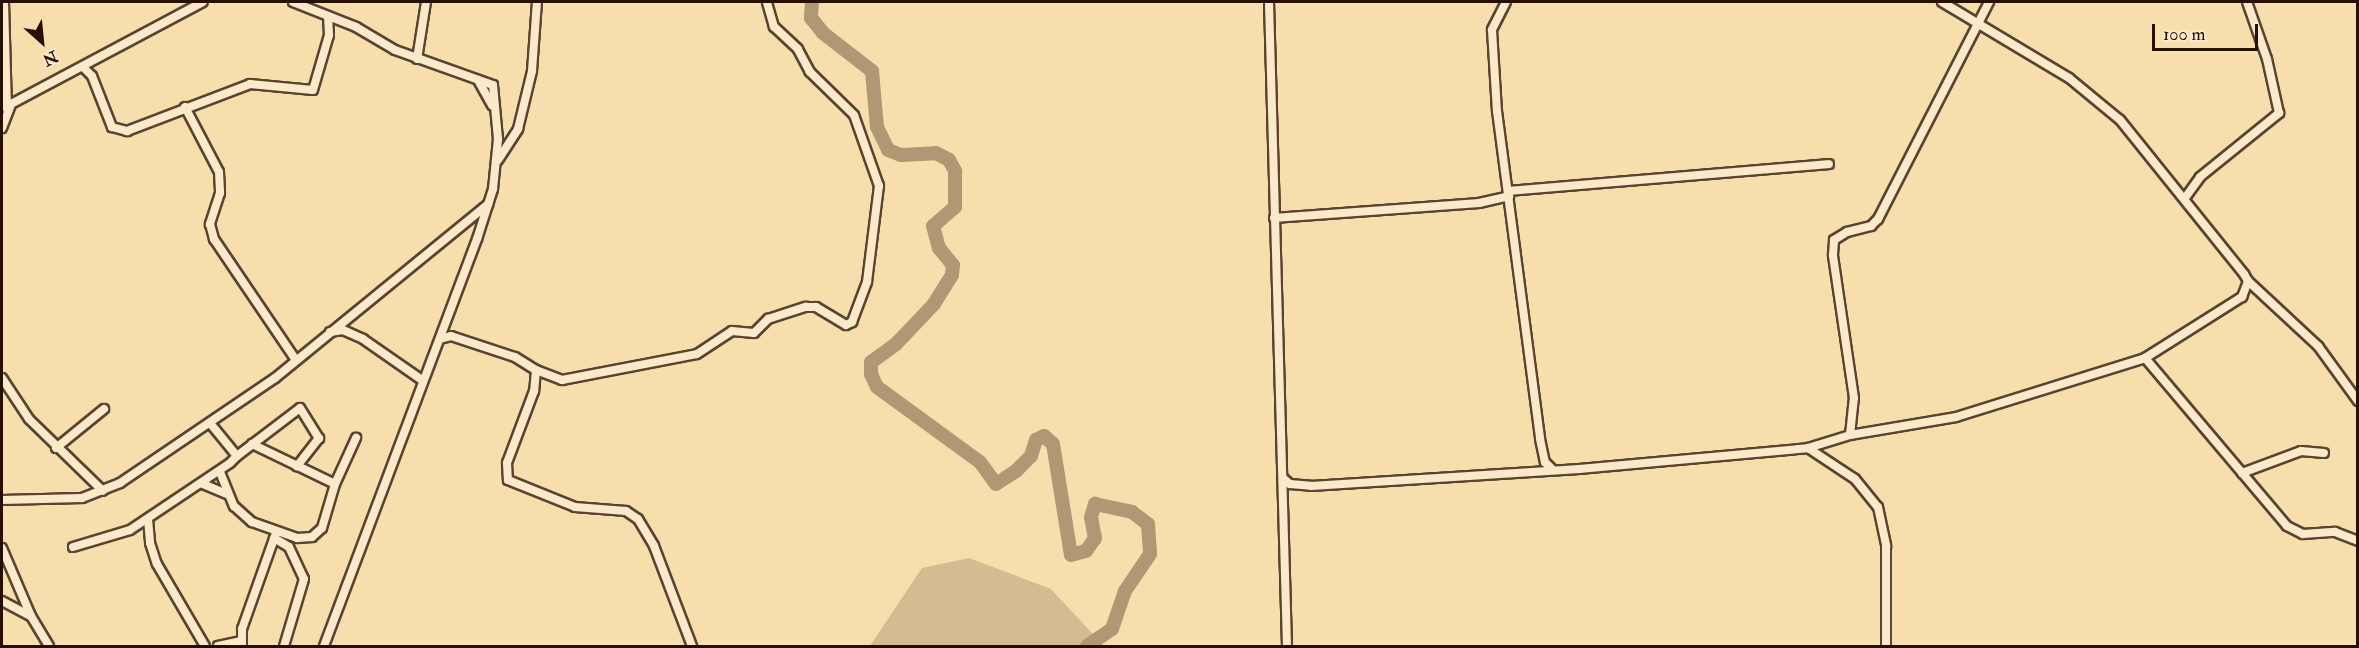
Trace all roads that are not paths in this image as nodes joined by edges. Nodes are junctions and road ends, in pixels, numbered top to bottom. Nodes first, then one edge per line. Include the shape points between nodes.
1 (203, 2) edge
2 (293, 2) edge
3 (426, 2) edge
4 (537, 2) edge
5 (767, 2) edge
6 (1269, 2) edge
7 (1506, 2) edge
8 (1942, 2) edge
9 (1989, 2) edge
10 (2247, 2) edge
11 (3, 4) edge
12 (328, 16) junction
13 (1979, 26) junction
14 (417, 59) junction
15 (84, 68) junction
16 (185, 107) junction
17 (7, 109) junction
18 (2, 128) edge
19 (497, 160) junction
20 (1830, 164) dead end
21 (1509, 194) junction
22 (2185, 198) junction
23 (488, 204) junction
24 (1275, 218) junction
25 (2248, 280) junction
26 (445, 325) junction
27 (328, 332) junction
28 (451, 336) junction
29 (440, 339) junction
30 (2145, 358) junction
31 (296, 360) junction
32 (536, 370) junction
33 (2, 378) edge
34 (422, 380) junction
35 (2358, 401) edge
36 (104, 409) dead end
37 (210, 423) junction
38 (1850, 435) junction
39 (356, 438) dead end
40 (252, 444) junction
41 (56, 448) junction
42 (1808, 448) junction
43 (2324, 453) dead end
44 (237, 456) junction
45 (297, 466) junction
46 (1552, 470) junction
47 (219, 472) junction
48 (2242, 473) junction
49 (1283, 478) junction
50 (203, 484) junction
51 (335, 484) junction
52 (103, 491) junction
53 (227, 494) junction
54 (2, 500) edge
55 (148, 519) junction
56 (275, 535) junction
57 (2358, 541) edge
58 (2, 548) edge
59 (73, 548) dead end
60 (2, 601) edge
61 (31, 616) junction
62 (241, 644) edge
63 (49, 646) edge
64 (205, 646) edge
65 (218, 646) edge
66 (284, 646) edge
67 (324, 646) edge
68 (692, 646) edge
69 (1287, 646) edge
70 (1886, 646) edge

1 - 15 street
2 - 12 street
3 - 14 street
4 - 19 street via 532,71 518,129
5 - 32 street via 774,27 798,49 810,72 854,115 879,186 867,282 852,322 846,325 816,307 806,307 768,319 754,333 732,331 697,354 562,380
6 - 24 street
7 - 21 street via 1492,30
8 - 13 street
9 - 13 street
10 - 22 street via 2279,113 2200,177
11 - 17 street
12 - 14 street
12 - 16 street via 329,35 313,90 250,84
13 - 22 street via 2094,97 2120,120
13 - 38 street via 1878,219 1871,226 1834,240 1854,398
14 - 19 street via 477,80 493,106
15 - 16 street via 92,76 117,131
15 - 17 street
16 - 31 street via 219,172 220,193 210,224 214,239
17 - 18 street
19 - 23 street
20 - 21 street
21 - 24 street via 1479,203
21 - 46 street via 1539,439 1545,462
22 - 25 street
23 - 26 street
23 - 27 street
24 - 49 street
25 - 30 street via 2242,297
25 - 35 street via 2318,346
26 - 28 street
26 - 29 street
27 - 31 street
27 - 34 street via 343,330 363,339
28 - 29 street
28 - 32 street via 515,357
29 - 34 street
30 - 38 street via 1956,417
30 - 48 street
31 - 37 street
32 - 68 street via 534,391 507,463 508,480 575,507 626,511 638,519 650,536
33 - 41 street via 29,419
34 - 67 street
36 - 41 street
37 - 44 street
37 - 52 street
38 - 42 street
39 - 51 street
40 - 44 street
40 - 45 street
40 - 45 street via 300,408 319,438
41 - 52 street
42 - 46 street
42 - 70 street via 1855,479 1878,507 1886,546
43 - 48 street via 2301,451
44 - 47 street
45 - 51 street
46 - 49 street via 1311,486 1290,484
47 - 50 street
47 - 53 street
48 - 57 street via 2295,532 2335,532
49 - 69 street
50 - 53 street
50 - 55 street
51 - 56 street via 318,535
52 - 54 street via 82,498
53 - 56 street via 252,522
55 - 59 street via 122,534
55 - 64 street via 156,564
56 - 62 street
56 - 66 street via 289,547 304,579
58 - 61 street
60 - 61 street
61 - 63 street
62 - 65 street

